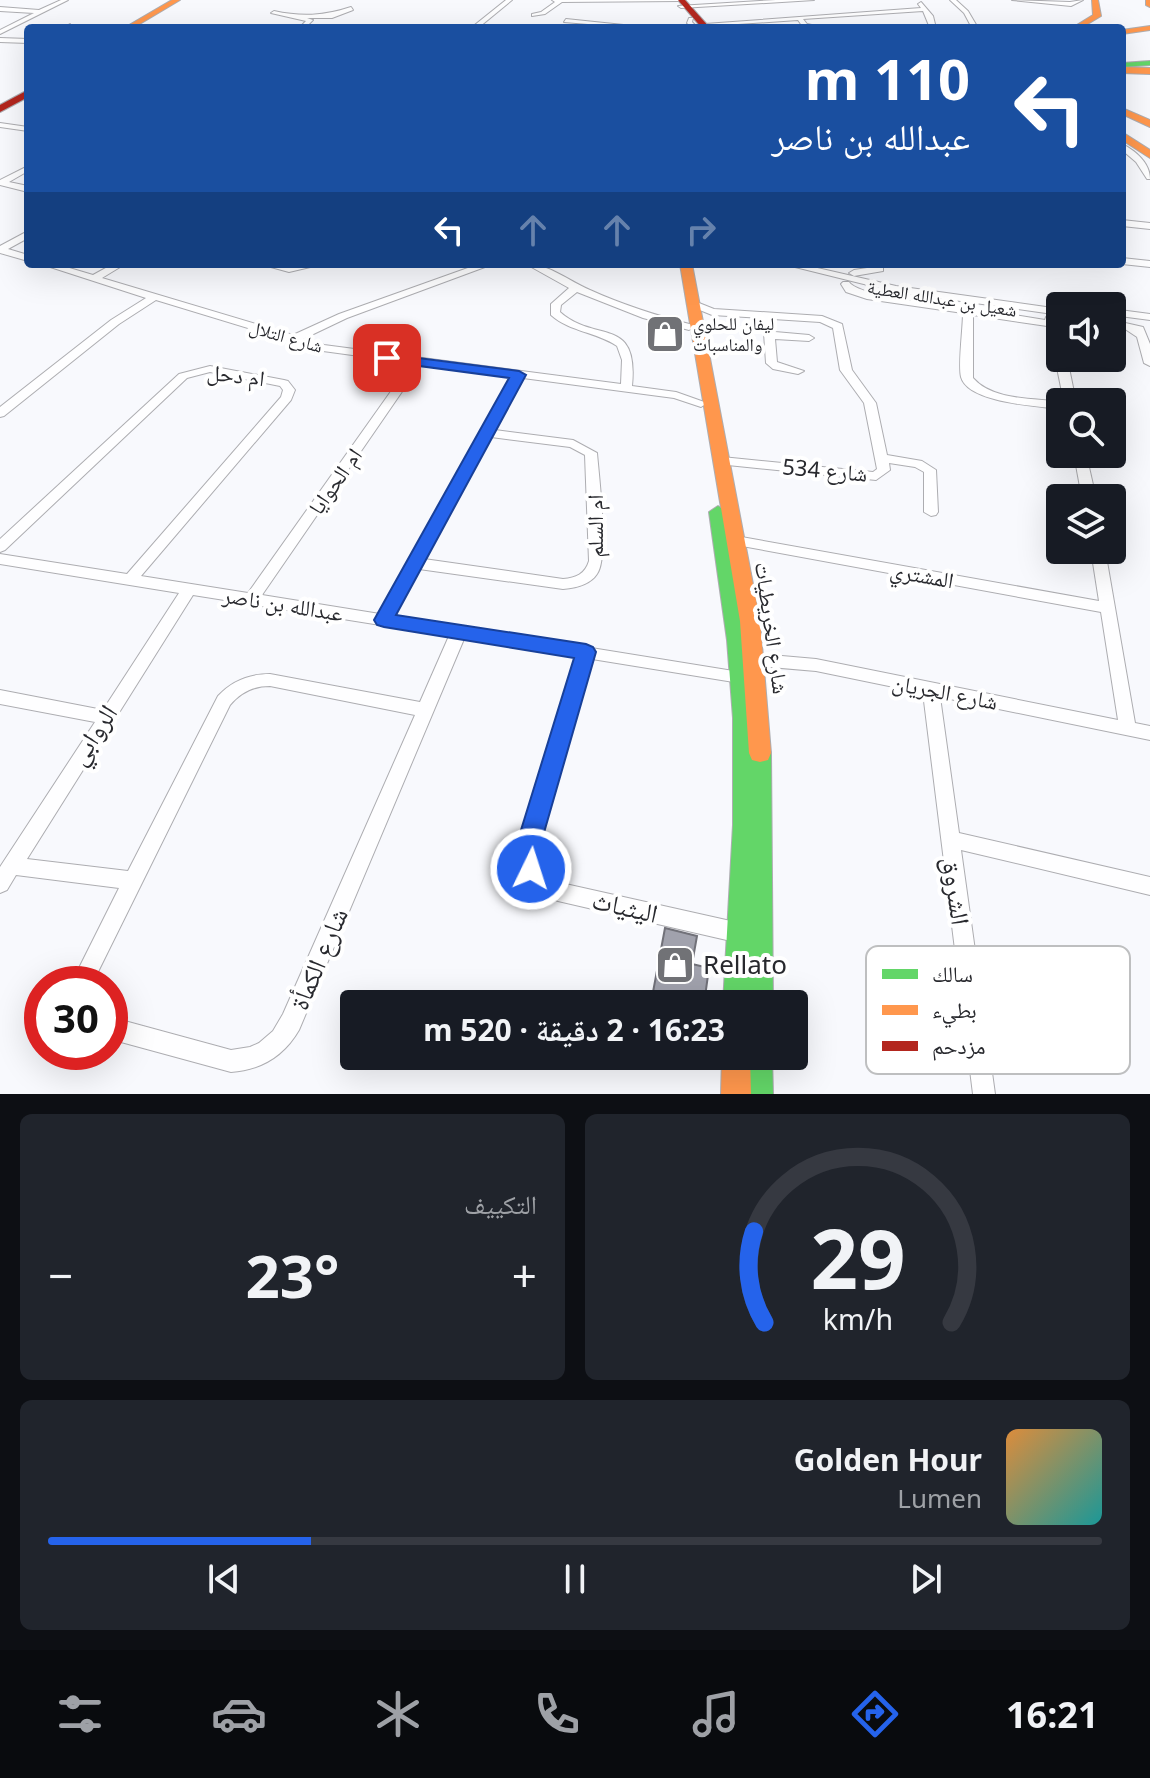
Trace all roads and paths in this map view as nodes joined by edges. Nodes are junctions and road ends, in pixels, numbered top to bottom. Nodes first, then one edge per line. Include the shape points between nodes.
1 (65, 0) edge
2 (177, 0) edge
3 (185, 0) edge
4 (509, 0) edge
5 (555, 0) edge
6 (561, 0) edge
7 (811, 0) edge
8 (916, 0) edge
9 (953, 0) edge
10 (1015, 0) edge
11 (1080, 0) edge
12 (1095, 0) edge
13 (1104, 0) edge
14 (592, 1) edge
15 (748, 1) edge
16 (627, 3) edge
17 (0, 9) edge
18 (351, 9) dead end
19 (925, 9) junction
20 (40, 12) junction
21 (274, 13) dead end
22 (689, 13) edge
23 (866, 13) junction
24 (534, 15) dead end
25 (302, 16) junction
26 (799, 17) junction
27 (872, 18) dead end
28 (621, 19) dead end
29 (566, 21) junction
30 (738, 21) junction
31 (135, 24) edge
32 (145, 24) edge
33 (307, 24) edge
34 (479, 24) edge
35 (562, 24) edge
36 (592, 24) edge
37 (618, 24) edge
38 (741, 24) edge
39 (804, 24) edge
40 (933, 24) edge
41 (973, 24) edge
42 (1083, 24) edge
43 (1096, 24) edge
44 (1150, 28) edge
45 (1126, 31) edge
46 (0, 32) edge
47 (0, 40) edge
48 (24, 41) edge
49 (1150, 68) edge
50 (1126, 69) edge
51 (24, 87) edge
52 (24, 95) edge
53 (0, 101) edge
54 (1126, 102) edge
55 (1150, 107) edge
56 (0, 109) edge
57 (1126, 113) edge
58 (1150, 124) edge
59 (0, 125) edge
60 (24, 128) edge
61 (1126, 128) edge
62 (1126, 138) edge
63 (1150, 143) edge
64 (1126, 149) edge
65 (1150, 155) edge
66 (24, 170) edge
67 (1150, 176) edge
68 (24, 188) edge
69 (1126, 223) edge
70 (1150, 226) edge
71 (0, 234) edge
72 (24, 235) edge
73 (24, 236) edge
74 (0, 250) edge
75 (16, 255) junction
76 (24, 257) edge
77 (1126, 261) edge
78 (2, 263) dead end
79 (1150, 264) edge
80 (59, 268) edge
81 (113, 268) edge
82 (477, 268) edge
83 (538, 268) edge
84 (679, 268) edge
85 (687, 268) edge
86 (804, 268) edge
87 (833, 268) edge
88 (880, 269) dead end
89 (854, 273) junction
90 (827, 274) junction
91 (93, 279) junction
92 (846, 284) junction
93 (575, 288) junction
94 (154, 297) junction
95 (1046, 303) edge
96 (971, 310) junction
97 (696, 314) junction
98 (1126, 314) edge
99 (768, 316) junction
100 (1046, 316) edge
101 (1150, 317) edge
102 (1046, 318) edge
103 (1046, 319) edge
104 (1126, 322) edge
105 (1150, 323) edge
106 (1126, 326) edge
107 (1126, 333) edge
108 (1147, 334) edge
109 (770, 335) junction
110 (286, 338) junction
111 (809, 338) dead end
112 (417, 362) junction
113 (1150, 363) edge
114 (798, 371) dead end
115 (519, 375) junction
116 (626, 389) junction
117 (700, 396) junction
118 (1046, 403) edge
119 (0, 413) edge
120 (487, 433) junction
121 (883, 458) junction
122 (722, 461) junction
123 (931, 512) dead end
124 (736, 541) junction
125 (0, 547) edge
126 (0, 559) edge
127 (415, 563) junction
128 (1100, 564) edge
129 (130, 580) junction
130 (189, 589) junction
131 (252, 599) junction
132 (1108, 608) junction
133 (384, 620) junction
134 (459, 632) junction
135 (586, 652) junction
136 (748, 668) junction
137 (931, 689) junction
138 (0, 697) edge
139 (425, 710) junction
140 (105, 717) junction
141 (1128, 729) junction
142 (1150, 733) edge
143 (949, 839) junction
144 (11, 866) junction
145 (132, 881) junction
146 (0, 884) edge
147 (1150, 886) edge
148 (739, 933) junction
149 (760, 938) junction
150 (964, 946) edge
151 (90, 966) edge
152 (737, 990) edge
153 (759, 990) edge
154 (128, 1033) edge
155 (736, 1070) edge
156 (758, 1070) edge
157 (981, 1074) edge
158 (736, 1094) edge
159 (758, 1094) edge
160 (984, 1094) edge

1 - 20 street
2 - 31 main road
3 - 32 main road
4 - 34 street
5 - 6 street
6 - 14 street
6 - 24 street
7 - 15 street
8 - 19 street
9 - 41 street
10 - 11 street
12 - 42 main road via 1097,16
13 - 43 main road via 1106,17
14 - 16 street
14 - 29 street
15 - 22 street
16 - 22 street
17 - 20 street
18 - 25 street via 332,16
19 - 23 street
19 - 40 street
20 - 46 street
21 - 25 street
22 - 30 street
23 - 26 street
23 - 27 street
25 - 33 street via 311,21
26 - 30 street
26 - 39 street
28 - 37 street
29 - 35 street
29 - 36 street
30 - 38 street
44 - 45 main road
47 - 48 street
49 - 50 main road
51 - 53 main road
52 - 56 main road
54 - 55 main road
57 - 58 main road
59 - 60 street
61 - 63 main road
62 - 65 main road
64 - 67 street
66 - 68 street via 1,183
69 - 70 street
71 - 72 street
73 - 74 street
74 - 75 street
75 - 76 street
75 - 78 street
77 - 79 street
80 - 91 street, شارع التلال
81 - 91 street
82 - 110 street
83 - 93 street, شارع 534
84 - 97 main road, شارع الخريطيات
85 - 97 main road, شارع الخريطيات
86 - 90 street
87 - 89 street
88 - 89 street
89 - 95 street
90 - 92 street, شعيل بن عبدالله العطية
90 - 102 street
91 - 94 street, شارع التلال
92 - 96 street, شعيل بن عبدالله العطية via 956,302
92 - 96 street via 867,296
93 - 97 street, شارع 534 via 663,319
93 - 116 street via 554,307 561,319 624,347
94 - 110 street, شارع التلال
94 - 119 street
96 - 100 street, شعيل بن عبدالله العطية
96 - 103 street
96 - 118 street via 970,384 989,394
97 - 99 street, شارع 534
97 - 117 main road, شارع الخريطيات
97 - 122 main road, شارع الخريطيات
98 - 101 street
99 - 109 street
99 - 121 street, شارع 534 via 822,319 840,329 846,370 870,403
104 - 105 street
106 - 108 street
107 - 108 street
108 - 113 street
109 - 111 street
109 - 114 street via 773,365
110 - 112 street, شارع التلال via 334,351
112 - 115 street, شارع التلال
112 - 131 street, ام الحوايا
115 - 116 street, شارع التلال
115 - 120 street
116 - 117 street, شارع التلال
117 - 136 main road, شارع الخريطيات
120 - 127 street
120 - 127 street, ام السلم via 573,444 591,453 594,570 582,581 563,584
121 - 122 street, شارع 534 via 884,472 876,476
121 - 123 street via 930,470
122 - 124 main road, شارع الخريطيات
124 - 132 street, المشتري
124 - 136 main road, شارع الخريطيات
125 - 129 street, ام دحل via 183,376 210,369 284,383 287,398
126 - 129 street, عبدالله بن ناصر
127 - 133 street
128 - 132 street
129 - 130 street, عبدالله بن ناصر
130 - 131 street, عبدالله بن ناصر
130 - 140 street, الروابي
131 - 133 street, عبدالله بن ناصر
132 - 141 street
133 - 134 street, عبدالله بن ناصر
134 - 135 street, عبدالله بن ناصر
134 - 139 street, شارع الكمأة
135 - 136 street, عبدالله بن ناصر
135 - 148 street, اليثياث via 529,843 531,869 541,883 558,892
136 - 137 street, شارع الجريان via 816,665
136 - 148 main road, شارع الخريطيات
136 - 149 main road, شارع الخريطيات via 762,768
137 - 141 street, شارع الجريان
137 - 143 street, الشروق
138 - 140 street
139 - 145 street via 270,680 236,689 224,701
139 - 154 street, شارع الكمأة via 279,1041 251,1059 231,1061
140 - 144 street, الروابي
141 - 142 street, شارع الجريان
143 - 147 street
143 - 150 street, الشروق
144 - 145 street
144 - 146 street, الروابي
145 - 151 street
148 - 149 street, اليثياث
148 - 152 main road, شارع الخريطيات
149 - 153 main road, شارع الخريطيات
155 - 158 main road
156 - 159 main road
157 - 160 street, الشروق

